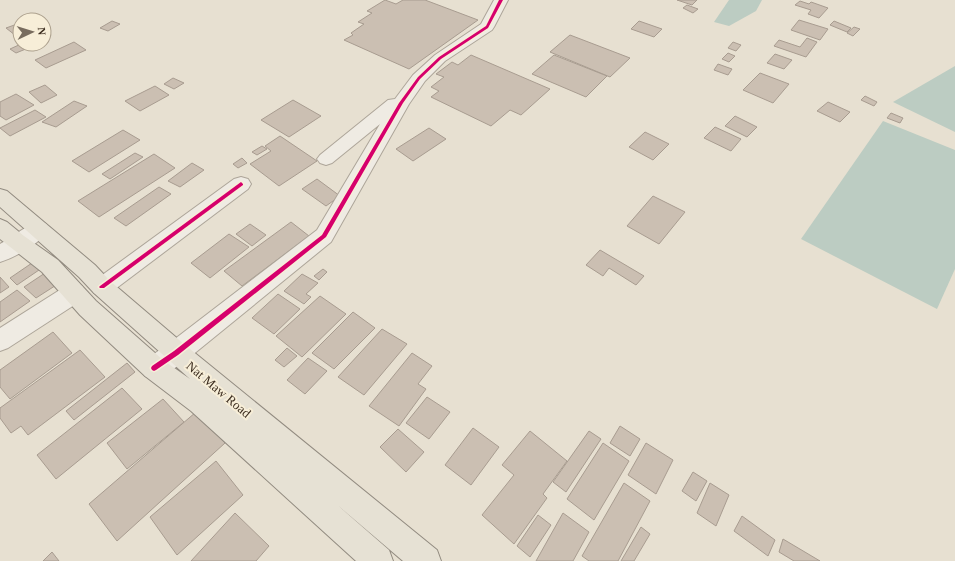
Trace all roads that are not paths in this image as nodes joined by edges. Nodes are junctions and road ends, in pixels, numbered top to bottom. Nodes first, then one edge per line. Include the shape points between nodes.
1 (501, 0) edge
2 (409, 92) junction
3 (326, 159) dead end
4 (241, 184) dead end
5 (0, 196) edge
6 (0, 227) edge
7 (19, 242) edge
8 (102, 287) junction
9 (74, 292) junction
10 (0, 341) edge
11 (176, 353) junction
12 (154, 368) junction
13 (378, 561) edge
14 (426, 561) edge

1 - 2 street via 487,27 440,58 418,78
2 - 3 street
2 - 11 street via 400,103 324,236
4 - 8 street
5 - 7 main road, Nat Maw Road
6 - 7 main road, Nat Maw Road
7 - 8 main road, Nat Maw Road via 88,271
7 - 9 main road, Nat Maw Road via 50,266
8 - 11 main road, Nat Maw Road
9 - 10 street
9 - 12 main road, Nat Maw Road
11 - 12 street
11 - 14 main road, Nat Maw Road
12 - 13 main road, Nat Maw Road via 200,402

